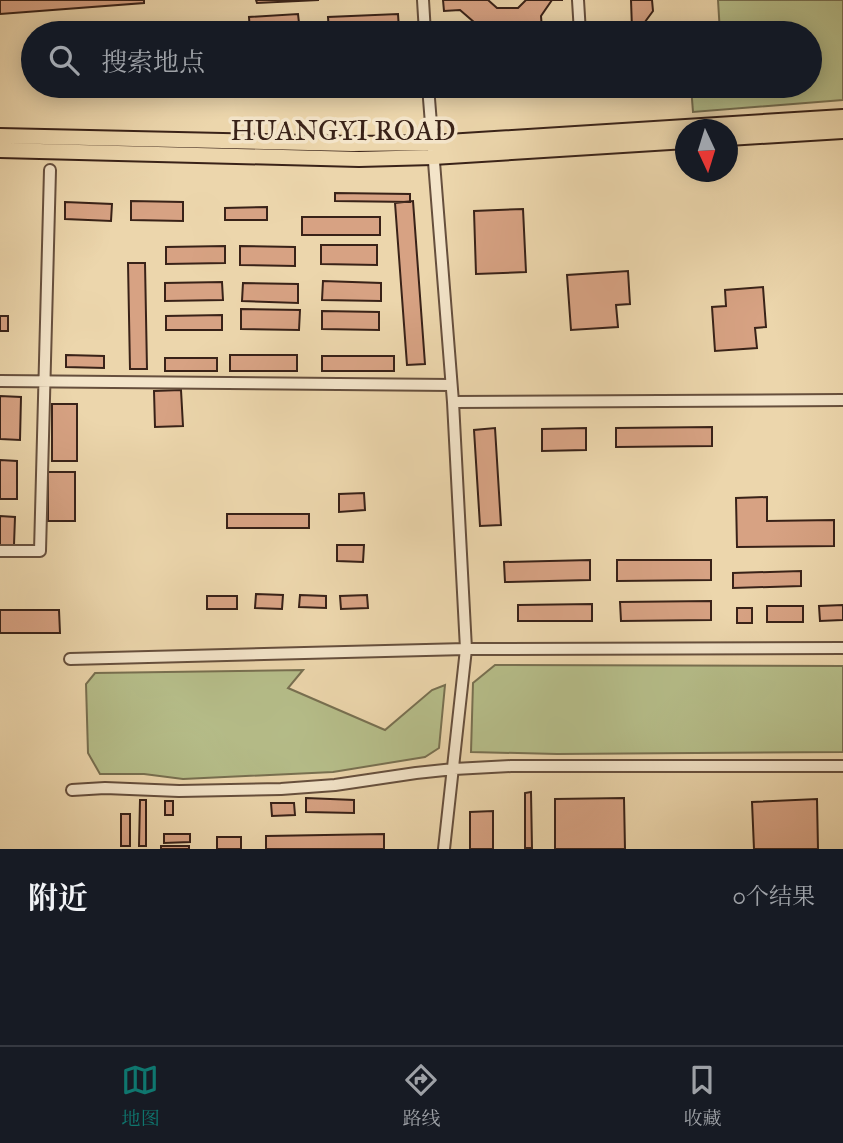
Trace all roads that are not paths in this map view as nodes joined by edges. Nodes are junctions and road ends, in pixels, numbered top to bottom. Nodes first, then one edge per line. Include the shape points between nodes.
1 (423, 0) edge
2 (578, 0) edge
3 (424, 21) edge
4 (579, 21) edge
5 (429, 98) edge
6 (843, 117) edge
7 (843, 131) edge
8 (0, 136) edge
9 (738, 137) edge
10 (675, 141) edge
11 (0, 150) edge
12 (432, 150) junction
13 (50, 170) dead end
14 (0, 381) edge
15 (44, 382) junction
16 (452, 386) junction
17 (843, 400) edge
18 (453, 402) junction
19 (0, 551) edge
20 (843, 648) edge
21 (466, 649) junction
22 (70, 659) dead end
23 (843, 766) edge
24 (454, 769) junction
25 (72, 790) dead end
26 (444, 849) edge

1 - 3 street
2 - 4 street
5 - 12 street
6 - 12 main road, HUANGYI ROAD
7 - 9 main road
8 - 12 main road, HUANGYI ROAD
10 - 12 main road, HUANGYI ROAD
11 - 12 main road, HUANGYI ROAD via 359,159
12 - 16 street
13 - 15 street
14 - 15 street
15 - 16 street
15 - 19 street via 40,551
16 - 18 street
17 - 18 street
18 - 21 street
20 - 21 street
21 - 22 street
21 - 24 street
23 - 24 street
24 - 25 street via 281,789
24 - 26 street

